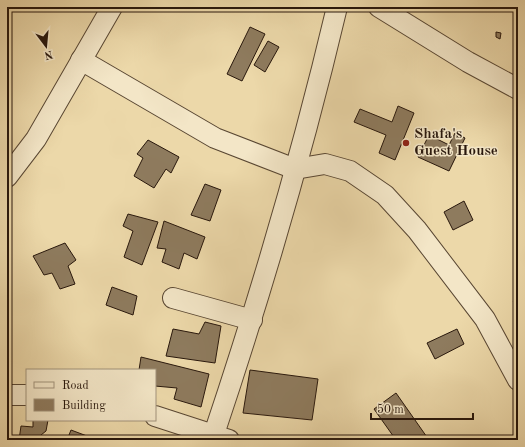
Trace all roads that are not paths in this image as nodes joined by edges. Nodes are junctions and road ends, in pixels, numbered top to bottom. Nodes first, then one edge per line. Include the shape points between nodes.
1 (112, 7) edge
2 (337, 7) edge
3 (379, 7) edge
4 (82, 60) junction
5 (518, 89) edge
6 (295, 169) junction
7 (7, 177) edge
8 (173, 298) dead end
9 (252, 320) junction
10 (518, 380) edge
11 (26, 395) edge
12 (7, 396) edge
13 (156, 416) edge
14 (222, 437) edge

1 - 4 street
2 - 6 street
3 - 5 street via 468,62
4 - 6 street via 215,138
4 - 7 street via 36,139
6 - 9 street
6 - 10 street via 325,164 350,171 385,195 417,230 485,319
8 - 9 street
9 - 14 street
11 - 12 street
13 - 14 street

